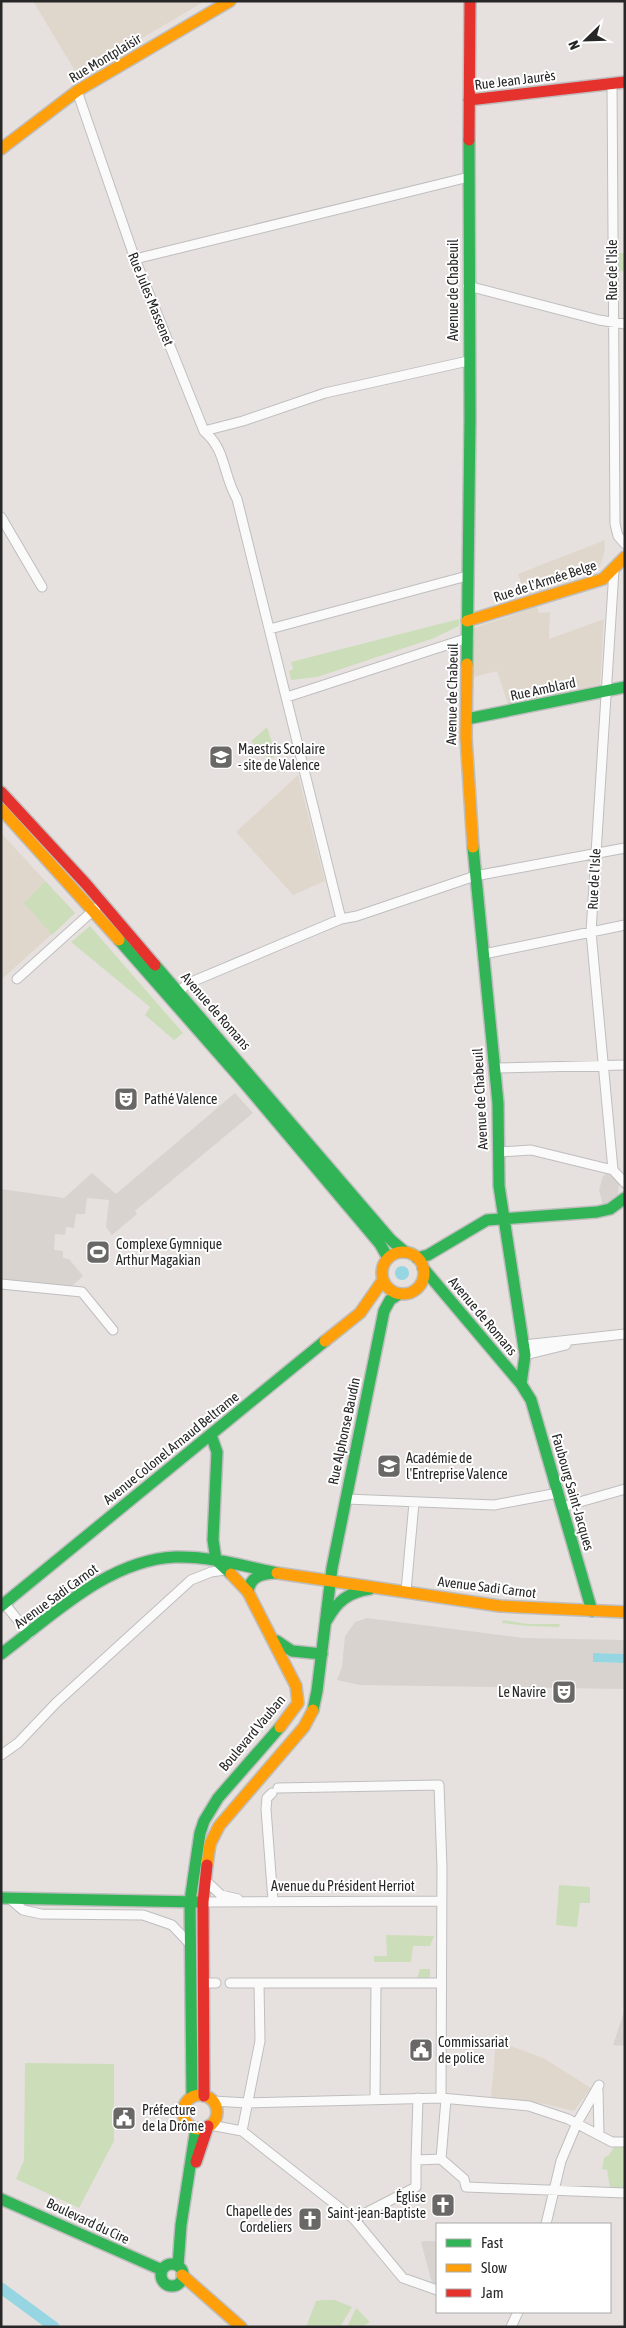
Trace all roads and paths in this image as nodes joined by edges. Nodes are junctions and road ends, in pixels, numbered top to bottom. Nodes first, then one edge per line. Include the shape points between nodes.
1 (230, 1) edge
2 (470, 1) edge
3 (625, 82) edge
4 (612, 83) junction
5 (77, 92) junction
6 (469, 100) junction
7 (1, 149) edge
8 (469, 178) junction
9 (135, 259) junction
10 (468, 286) junction
11 (612, 320) junction
12 (625, 324) edge
13 (468, 361) junction
14 (204, 431) junction
15 (1, 517) edge
16 (625, 544) edge
17 (625, 557) edge
18 (614, 570) junction
19 (467, 576) junction
20 (42, 587) dead end
21 (467, 621) junction
22 (270, 629) junction
23 (468, 641) junction
24 (625, 686) edge
25 (605, 691) junction
26 (287, 697) junction
27 (467, 719) junction
28 (1, 792) edge
29 (1, 808) edge
30 (625, 848) edge
31 (595, 854) junction
32 (475, 876) junction
33 (98, 906) junction
34 (341, 919) junction
35 (625, 925) edge
36 (591, 932) junction
37 (484, 954) junction
38 (17, 979) dead end
39 (179, 991) junction
40 (604, 1065) junction
41 (625, 1065) edge
42 (496, 1068) junction
43 (498, 1152) junction
44 (613, 1170) junction
45 (625, 1183) edge
46 (625, 1198) edge
47 (503, 1216) junction
48 (405, 1252) junction
49 (388, 1258) junction
50 (422, 1261) junction
51 (383, 1280) junction
52 (1, 1284) edge
53 (399, 1294) junction
54 (384, 1311) junction
55 (360, 1313) junction
56 (113, 1330) dead end
57 (625, 1334) edge
58 (525, 1350) junction
59 (521, 1384) junction
60 (211, 1435) junction
61 (625, 1489) edge
62 (558, 1493) junction
63 (346, 1498) junction
64 (414, 1503) junction
65 (562, 1508) junction
66 (216, 1560) junction
67 (225, 1570) junction
68 (278, 1572) junction
69 (331, 1580) junction
70 (383, 1588) junction
71 (406, 1591) junction
72 (248, 1592) junction
73 (3, 1604) edge
74 (590, 1612) junction
75 (625, 1612) edge
76 (327, 1620) junction
77 (29, 1634) junction
78 (272, 1636) junction
79 (1, 1654) edge
80 (322, 1654) junction
81 (1, 1754) edge
82 (205, 1880) junction
83 (5, 1898) edge
84 (190, 1901) junction
85 (273, 1901) junction
86 (441, 1901) junction
87 (203, 1902) junction
88 (245, 1902) junction
89 (190, 1944) junction
90 (203, 1983) junction
91 (216, 1983) dead end
92 (230, 1983) dead end
93 (441, 1983) junction
94 (259, 1984) junction
95 (376, 1984) junction
96 (203, 2098) junction
97 (418, 2098) junction
98 (443, 2098) junction
99 (375, 2099) junction
100 (248, 2103) junction
101 (577, 2123) junction
102 (205, 2126) junction
103 (242, 2131) junction
104 (599, 2135) junction
105 (625, 2142) edge
106 (441, 2159) junction
107 (416, 2160) junction
108 (553, 2190) junction
109 (625, 2193) edge
110 (1, 2199) edge
111 (354, 2219) junction
112 (546, 2223) edge
113 (181, 2225) junction
114 (163, 2268) junction
115 (180, 2275) junction
116 (436, 2290) edge
117 (518, 2313) edge
118 (241, 2327) edge
119 (511, 2327) edge

1 - 5 main road, Rue Montplaisir
2 - 6 main road, Avenue de Chabeuil
3 - 4 main road, Rue Jean Jaurès
4 - 6 main road, Rue Jean Jaurès
4 - 11 street, Rue de l'Isle
5 - 7 main road, Rue Montplaisir
5 - 9 street, Rue Jules Massenet
6 - 8 main road, Avenue de Chabeuil
8 - 9 street
8 - 10 main road, Avenue de Chabeuil
9 - 14 street, Rue Jules Massenet
10 - 11 street via 599,320
10 - 13 main road, Avenue de Chabeuil
11 - 12 street
11 - 16 street, Rue de l'Isle via 615,524 618,536
13 - 14 street via 325,393
13 - 19 main road, Avenue de Chabeuil
14 - 22 street, Rue Jules Massenet via 215,440 220,450 228,482 237,499
15 - 20 street
17 - 18 main road, Rue de l'Armée Belge
18 - 21 main road, Rue de l'Armée Belge via 591,583
18 - 25 street, Rue de l'Isle
19 - 21 main road, Avenue de Chabeuil
19 - 22 street
21 - 23 main road, Avenue de Chabeuil
22 - 26 street, Rue Jules Massenet
23 - 26 street
23 - 27 main road, Avenue de Chabeuil
24 - 25 main road, Rue Amblard
25 - 27 main road, Rue Amblard
25 - 31 street, Rue de l'Isle
26 - 34 street, Rue Jules Massenet
27 - 32 main road, Avenue de Chabeuil via 466,768
28 - 33 main road, Avenue de Romans
29 - 33 main road, Avenue de Romans
30 - 31 street
31 - 32 street
31 - 36 street, Rue de l'Isle
32 - 34 street
32 - 37 main road, Avenue de Chabeuil
33 - 38 street
33 - 39 main road, Avenue de Romans
33 - 49 main road, Avenue de Romans via 382,1246
34 - 39 street via 189,983
35 - 36 street
36 - 37 street
36 - 40 street, Rue de l'Isle
37 - 42 main road, Avenue de Chabeuil
39 - 48 main road, Avenue de Romans via 391,1240
40 - 41 street
40 - 42 street
40 - 44 street, Rue de l'Isle
42 - 43 main road, Avenue de Chabeuil
43 - 44 street via 531,1150
43 - 47 main road, Avenue de Chabeuil
44 - 45 street
46 - 47 main road via 597,1212
47 - 50 main road via 487,1220
47 - 58 main road, Avenue de Chabeuil
48 - 49 main road
48 - 50 main road
49 - 51 main road via 382,1269
50 - 53 main road via 423,1277 419,1286
50 - 59 main road, Avenue de Romans
51 - 53 main road via 389,1289
51 - 55 main road, Avenue Colonel Arnaud Beltrame
52 - 56 street via 82,1292
53 - 54 main road, Rue Alphonse Baudin via 390,1300
54 - 55 main road
54 - 63 main road, Rue Alphonse Baudin
55 - 60 main road, Avenue Colonel Arnaud Beltrame
57 - 58 street
58 - 59 main road, Avenue de Chabeuil
59 - 62 main road, Faubourg Saint-Jacques via 533,1406
60 - 66 main road via 217,1452
60 - 73 main road, Avenue Colonel Arnaud Beltrame
61 - 65 street
62 - 64 street via 494,1505
62 - 65 main road, Faubourg Saint-Jacques
63 - 64 street
63 - 69 main road, Rue Alphonse Baudin
64 - 71 street
65 - 74 main road, Faubourg Saint-Jacques
66 - 67 main road, Boulevard Vauban
66 - 68 main road, Avenue Sadi Carnot
66 - 77 main road, Avenue Sadi Carnot via 161,1558 119,1570 97,1582
67 - 72 main road, Boulevard Vauban
67 - 81 street via 191,1580 56,1703 18,1743
68 - 69 main road, Avenue Sadi Carnot
68 - 72 main road, Avenue Sadi Carnot via 255,1577 250,1581
69 - 70 main road, Avenue Sadi Carnot
69 - 76 main road
70 - 71 main road, Avenue Sadi Carnot
70 - 76 main road, Avenue Sadi Carnot via 365,1589 343,1596
71 - 74 main road, Avenue Sadi Carnot via 500,1606
72 - 78 main road, Boulevard Vauban
73 - 77 street
74 - 75 main road, Avenue Sadi Carnot
76 - 80 main road
77 - 79 main road, Avenue Sadi Carnot
78 - 80 main road via 286,1649
78 - 84 main road, Boulevard Vauban via 296,1686 298,1703 218,1798 204,1821 199,1835
80 - 82 main road via 318,1691 308,1721 219,1826 210,1844
82 - 87 main road
82 - 88 street, Avenue du Président Herriot via 221,1894
83 - 84 main road
83 - 89 street via 23,1910 41,1914 144,1915 172,1925
84 - 87 main road
84 - 89 main road, Boulevard Vauban
85 - 86 street, Avenue du Président Herriot
85 - 86 street via 266,1809 268,1798 275,1790 439,1785
85 - 88 street, Avenue du Président Herriot
86 - 93 street
87 - 88 street, Avenue du Président Herriot
87 - 90 main road
89 - 96 main road, Boulevard Vauban
90 - 91 street
90 - 96 main road
92 - 94 street
93 - 95 street
93 - 98 street
94 - 95 street
94 - 100 street via 260,2041
95 - 99 street
96 - 100 street
96 - 102 main road via 216,2105 216,2116
96 - 102 main road via 186,2104 184,2114 188,2123
97 - 98 street
97 - 99 street
97 - 107 street
98 - 101 street via 529,2106
98 - 106 street
99 - 100 street
100 - 103 street
101 - 104 street
101 - 104 street via 598,2087
101 - 108 street
102 - 103 street
102 - 113 main road via 190,2176
103 - 111 street
104 - 105 street via 612,2142
106 - 107 street
106 - 108 street via 464,2179 466,2187
107 - 111 street via 416,2187
108 - 109 street
108 - 112 street
110 - 114 main road, Boulevard du Cire via 150,2266
111 - 116 street via 404,2278
113 - 114 main road
113 - 115 main road
114 - 115 main road via 171,2264
114 - 115 main road via 161,2277 172,2286
115 - 118 main road
117 - 119 street

